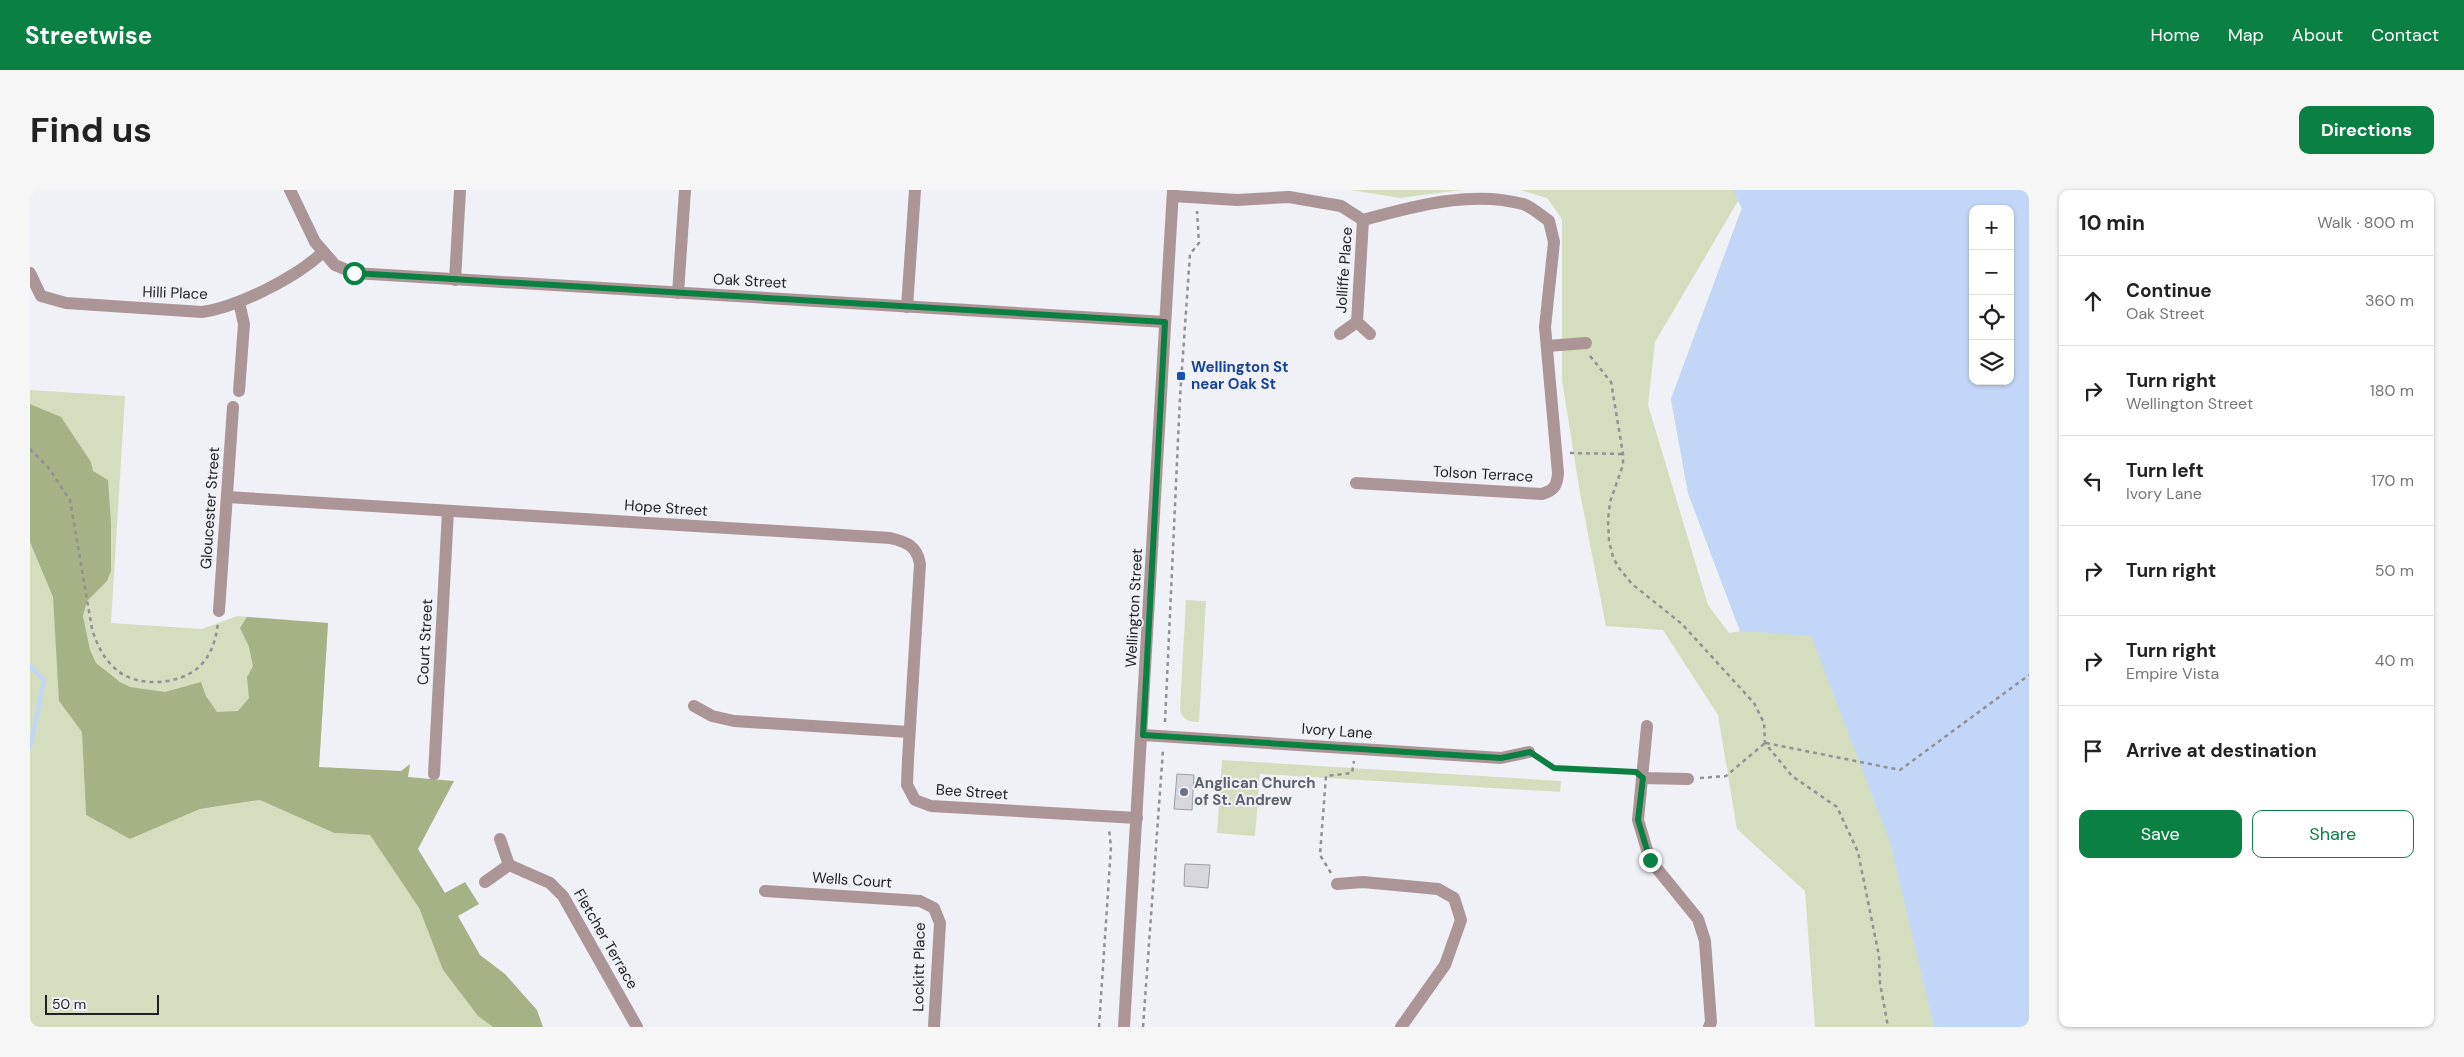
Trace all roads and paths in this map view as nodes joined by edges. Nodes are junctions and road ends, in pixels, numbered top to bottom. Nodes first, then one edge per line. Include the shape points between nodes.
1 (290, 190) edge
2 (460, 190) edge
3 (685, 190) edge
4 (915, 190) edge
5 (1173, 193) edge
6 (1196, 197) junction
7 (1363, 220) junction
8 (323, 252) junction
9 (30, 273) edge
10 (455, 280) junction
11 (678, 293) junction
12 (239, 302) junction
13 (907, 307) junction
14 (1165, 322) junction
15 (1357, 322) junction
16 (1340, 334) dead end
17 (1370, 334) dead end
18 (1583, 343) joint
19 (1547, 346) junction
20 (240, 392) dead end
21 (232, 407) dead end
22 (30, 449) edge
23 (1556, 453) junction
24 (1623, 454) junction
25 (1356, 483) dead end
26 (227, 497) junction
27 (448, 511) junction
28 (219, 611) joint
29 (2029, 676) edge
30 (694, 706) dead end
31 (1647, 726) dead end
32 (909, 732) junction
33 (1143, 735) junction
34 (1164, 737) junction
35 (1765, 743) junction
36 (1355, 749) junction
37 (1530, 752) joint
38 (434, 774) dead end
39 (1643, 778) junction
40 (1688, 779) joint
41 (1108, 817) junction
42 (1137, 818) junction
43 (500, 839) dead end
44 (509, 865) junction
45 (486, 882) dead end
46 (1337, 884) joint
47 (765, 891) dead end
48 (934, 908) joint
49 (637, 1027) edge
50 (934, 1027) edge
51 (1099, 1027) edge
52 (1124, 1027) edge
53 (1143, 1027) edge
54 (1402, 1027) edge
55 (1709, 1027) edge
56 (1888, 1027) edge

1 - 8 street
2 - 10 street
3 - 11 street
4 - 13 street
5 - 6 street
5 - 14 street, Wellington Street
6 - 7 street via 1237,200 1289,197 1340,206
6 - 34 path via 1199,243 1190,254
7 - 15 street, Jolliffe Place
7 - 19 street, Tolson Terrace via 1406,208 1482,197 1525,205 1549,221 1554,242 1545,327
8 - 10 street, Oak Street via 335,265 354,273
8 - 12 street, Hilli Place via 310,265
9 - 12 street, Hilli Place via 41,296 66,303 202,312
10 - 11 street, Oak Street
11 - 13 street, Oak Street
12 - 20 street via 244,324
13 - 14 street, Oak Street
14 - 33 street, Wellington Street
15 - 16 street, Jolliffe Place
15 - 17 street, Jolliffe Place
18 - 19 street
18 - 24 path via 1611,382
19 - 23 street, Tolson Terrace
21 - 26 street, Gloucester Street
22 - 28 path via 48,467 70,500 92,629 106,659 119,672 139,681 161,682 185,676 200,667 216,638
23 - 24 path
23 - 25 street, Tolson Terrace via 1557,482 1552,491 1542,494
24 - 35 path via 1624,464 1610,502 1608,520 1609,541 1618,568 1632,584 1682,624 1754,703 1764,723
26 - 27 street, Hope Street
26 - 28 street, Gloucester Street
27 - 32 street, Hope Street via 904,541 916,550 920,564
27 - 38 street, Court Street
29 - 35 path via 1900,770
30 - 32 street via 712,716 734,721
31 - 39 street
32 - 41 street, Bee Street via 907,785 911,795 920,803
33 - 34 street, Ivory Lane
33 - 42 street, Wellington Street
34 - 36 street, Ivory Lane
34 - 53 path
35 - 40 path via 1726,776
35 - 56 path via 1792,776 1838,807 1858,852 1874,924 1883,1011
36 - 37 street, Ivory Lane via 1501,758
36 - 46 path via 1352,773 1326,776 1320,855
37 - 39 path via 1554,768 1636,772
39 - 40 street
39 - 55 street via 1638,820 1650,860 1698,919 1705,941
41 - 42 street, Bee Street
41 - 51 path via 1111,847
42 - 52 street, Wellington Street
43 - 44 street
44 - 45 street
44 - 49 street, Fletcher Terrace via 550,883 563,896
46 - 54 street via 1363,882 1438,889 1454,898 1461,920 1445,965
47 - 48 street, Wells Court via 920,900
48 - 50 street, Lockitt Place via 940,923

